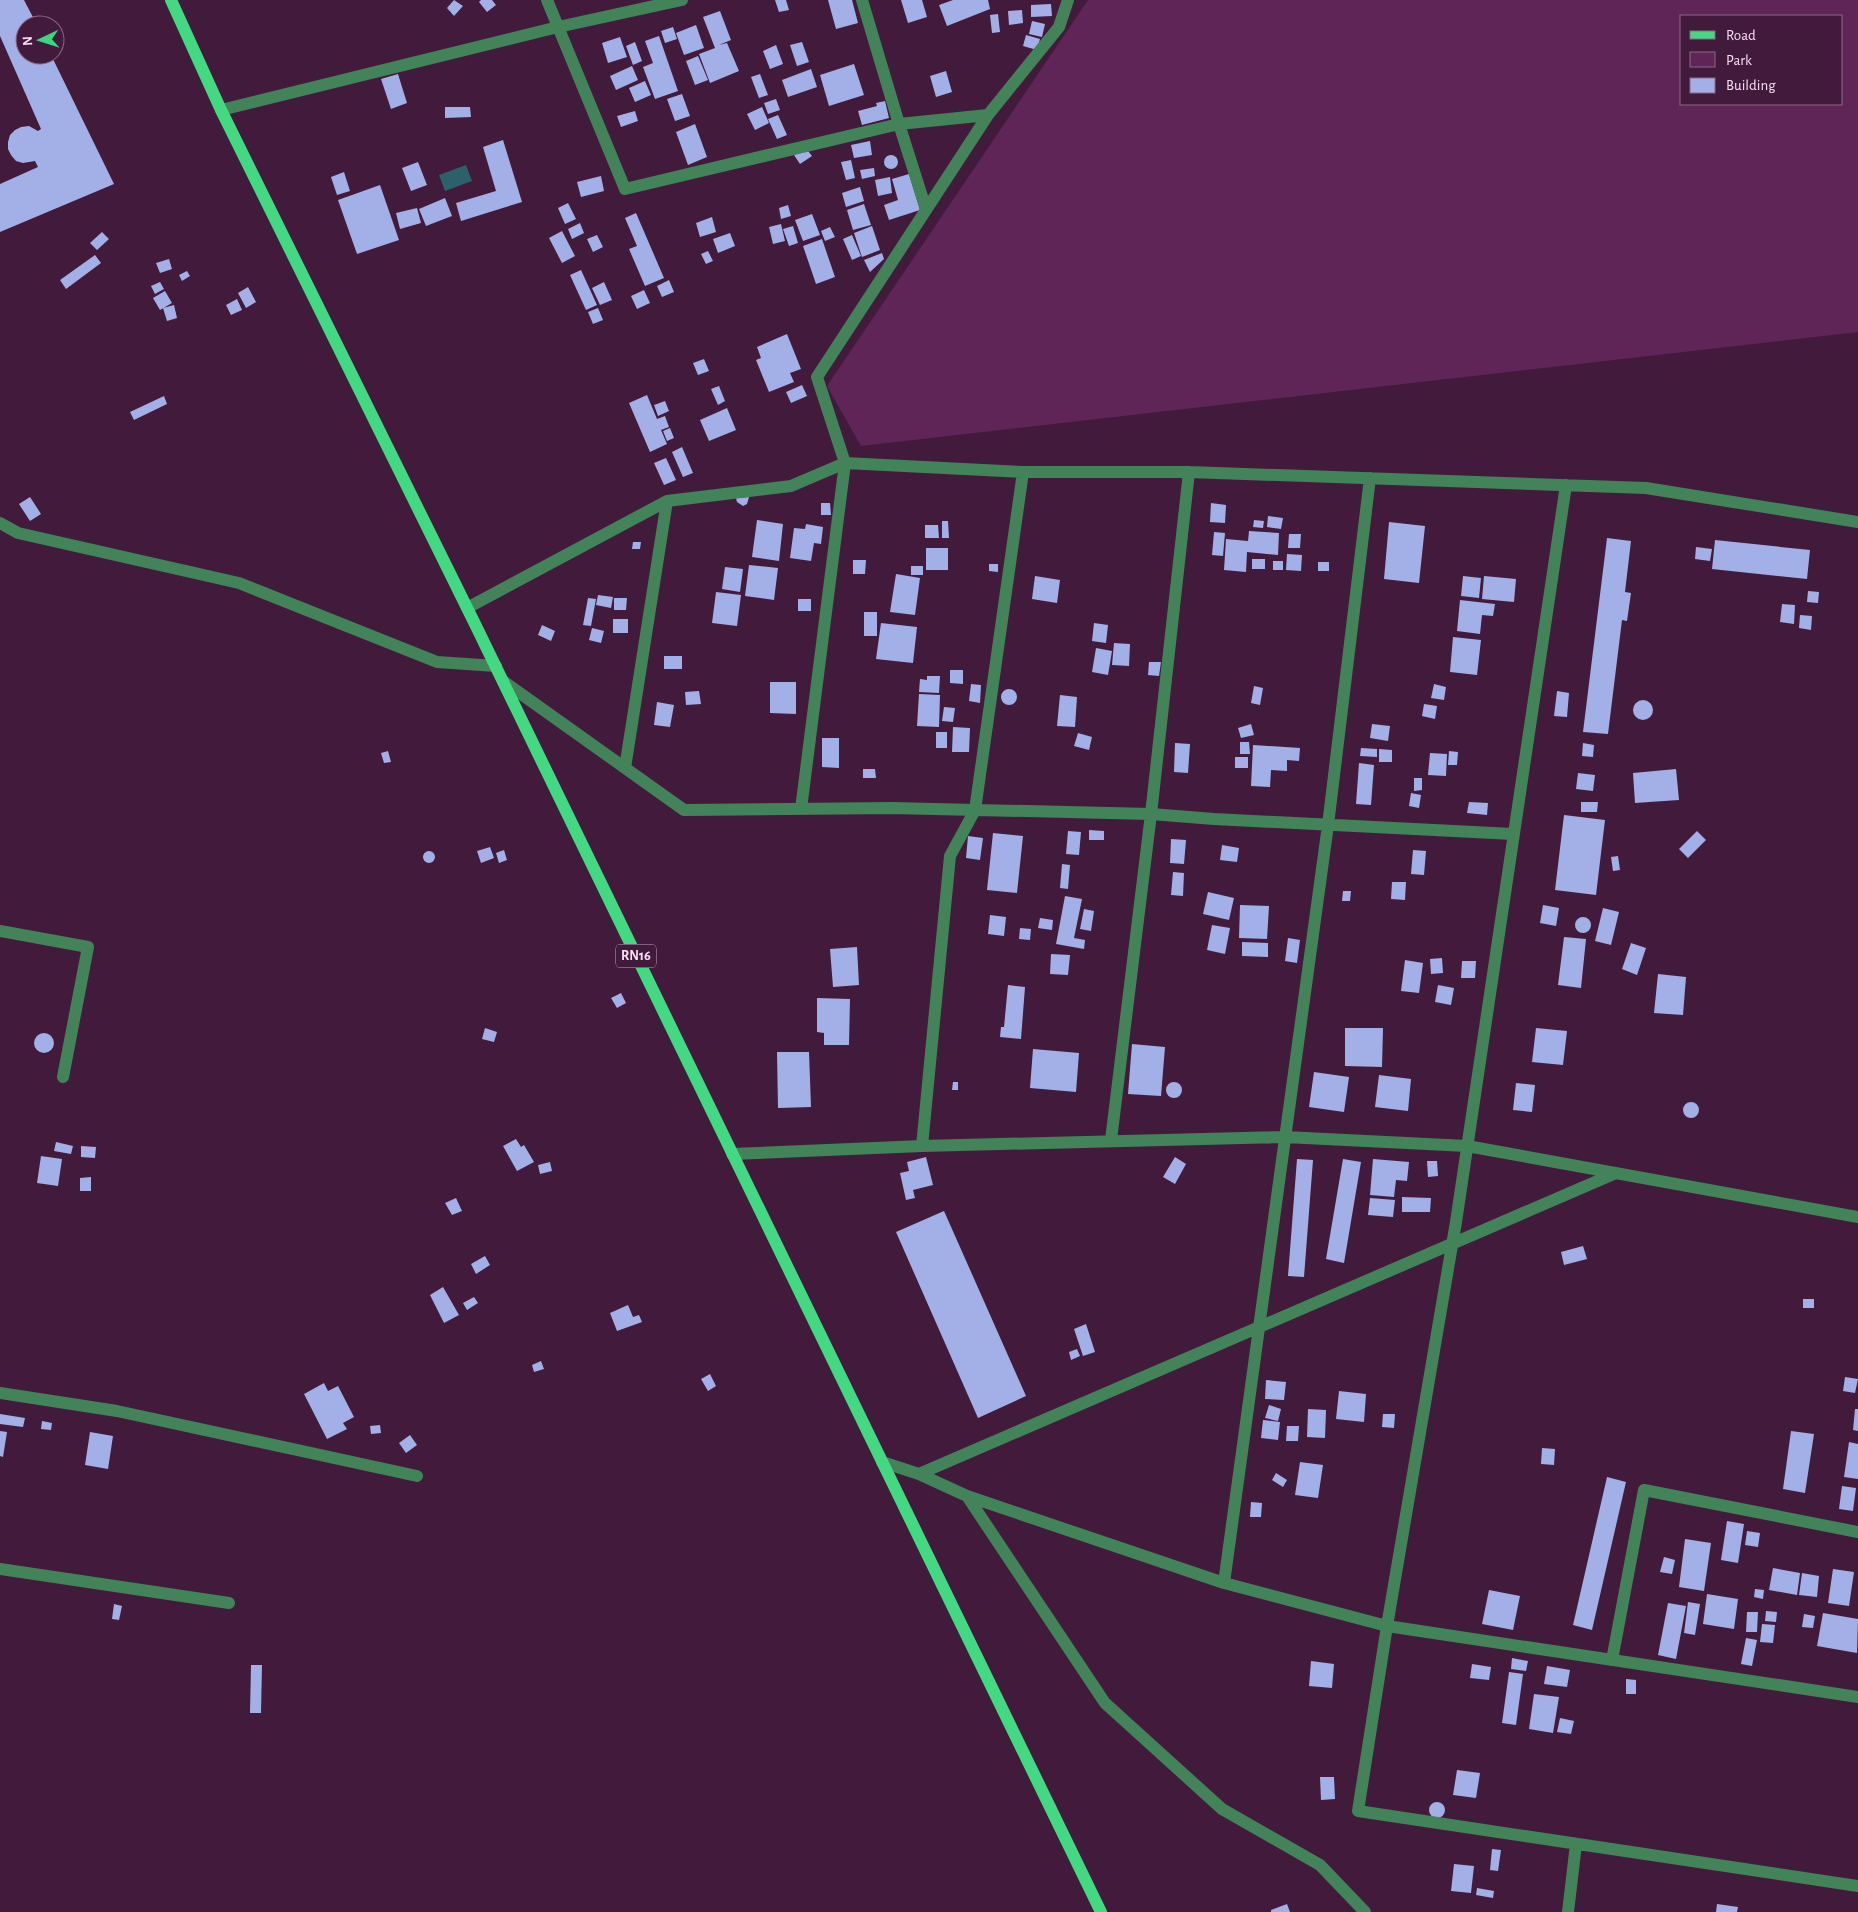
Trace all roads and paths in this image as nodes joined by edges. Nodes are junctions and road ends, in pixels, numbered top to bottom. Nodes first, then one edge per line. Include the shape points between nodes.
1 (170, 0) edge
2 (547, 0) edge
3 (682, 0) edge
4 (862, 0) edge
5 (1068, 0) edge
6 (558, 27) junction
7 (221, 110) junction
8 (988, 115) junction
9 (898, 124) junction
10 (926, 208) junction
11 (845, 463) junction
12 (1023, 472) junction
13 (1190, 472) junction
14 (1370, 478) junction
15 (1566, 485) junction
16 (667, 501) junction
17 (1858, 522) edge
18 (0, 523) edge
19 (467, 608) junction
20 (496, 666) junction
21 (503, 681) junction
22 (625, 768) junction
23 (801, 809) junction
24 (975, 810) junction
25 (1152, 814) junction
26 (1328, 825) junction
27 (1513, 834) junction
28 (0, 931) edge
29 (63, 1076) dead end
30 (1285, 1137) junction
31 (1111, 1140) junction
32 (922, 1146) junction
33 (1467, 1146) junction
34 (732, 1154) junction
35 (1616, 1173) junction
36 (1858, 1217) edge
37 (1452, 1244) junction
38 (1259, 1327) junction
39 (0, 1393) edge
40 (882, 1462) junction
41 (919, 1474) junction
42 (417, 1476) dead end
43 (967, 1496) junction
44 (1858, 1532) edge
45 (0, 1569) edge
46 (1224, 1583) junction
47 (230, 1603) dead end
48 (1387, 1626) junction
49 (1612, 1660) junction
50 (1858, 1697) edge
51 (1576, 1844) junction
52 (1858, 1886) edge
53 (1101, 1912) edge
54 (1364, 1912) edge
55 (1568, 1912) edge

1 - 7 main road, RN16
2 - 6 street
3 - 6 street
4 - 9 street
5 - 8 street via 1060,27
6 - 7 street
6 - 9 street via 625,189
7 - 19 main road, RN16
8 - 9 street
8 - 10 street
9 - 10 street
10 - 11 street via 817,377
11 - 12 street
11 - 16 street via 791,486
11 - 23 street
12 - 13 street
12 - 24 street
13 - 14 street
13 - 25 street
14 - 15 street
14 - 26 street
15 - 17 street via 1646,488
15 - 27 street
16 - 19 street
16 - 22 street
18 - 20 street via 18,533 239,583 437,662
19 - 20 main road, RN16
20 - 21 main road, RN16
21 - 22 street
21 - 34 main road, RN16
22 - 23 street via 684,810
23 - 24 street
24 - 25 street
24 - 32 street via 950,856
25 - 26 street
25 - 31 street
26 - 27 street
26 - 30 street
27 - 33 street
28 - 29 street via 88,947
30 - 31 street
30 - 33 street
30 - 38 street
31 - 32 street
32 - 34 street
33 - 35 street
33 - 37 street
34 - 40 main road, RN16
35 - 36 street
35 - 37 street
37 - 38 street
37 - 48 street
38 - 41 street
38 - 46 street
39 - 42 street via 117,1411
40 - 41 street
40 - 53 main road, RN16
41 - 43 street
43 - 46 street
43 - 54 street via 1105,1703 1222,1809 1320,1865
44 - 49 street via 1644,1490
45 - 47 street
46 - 48 street
48 - 49 street
48 - 51 street via 1358,1811
49 - 50 street
51 - 52 street
51 - 55 street

